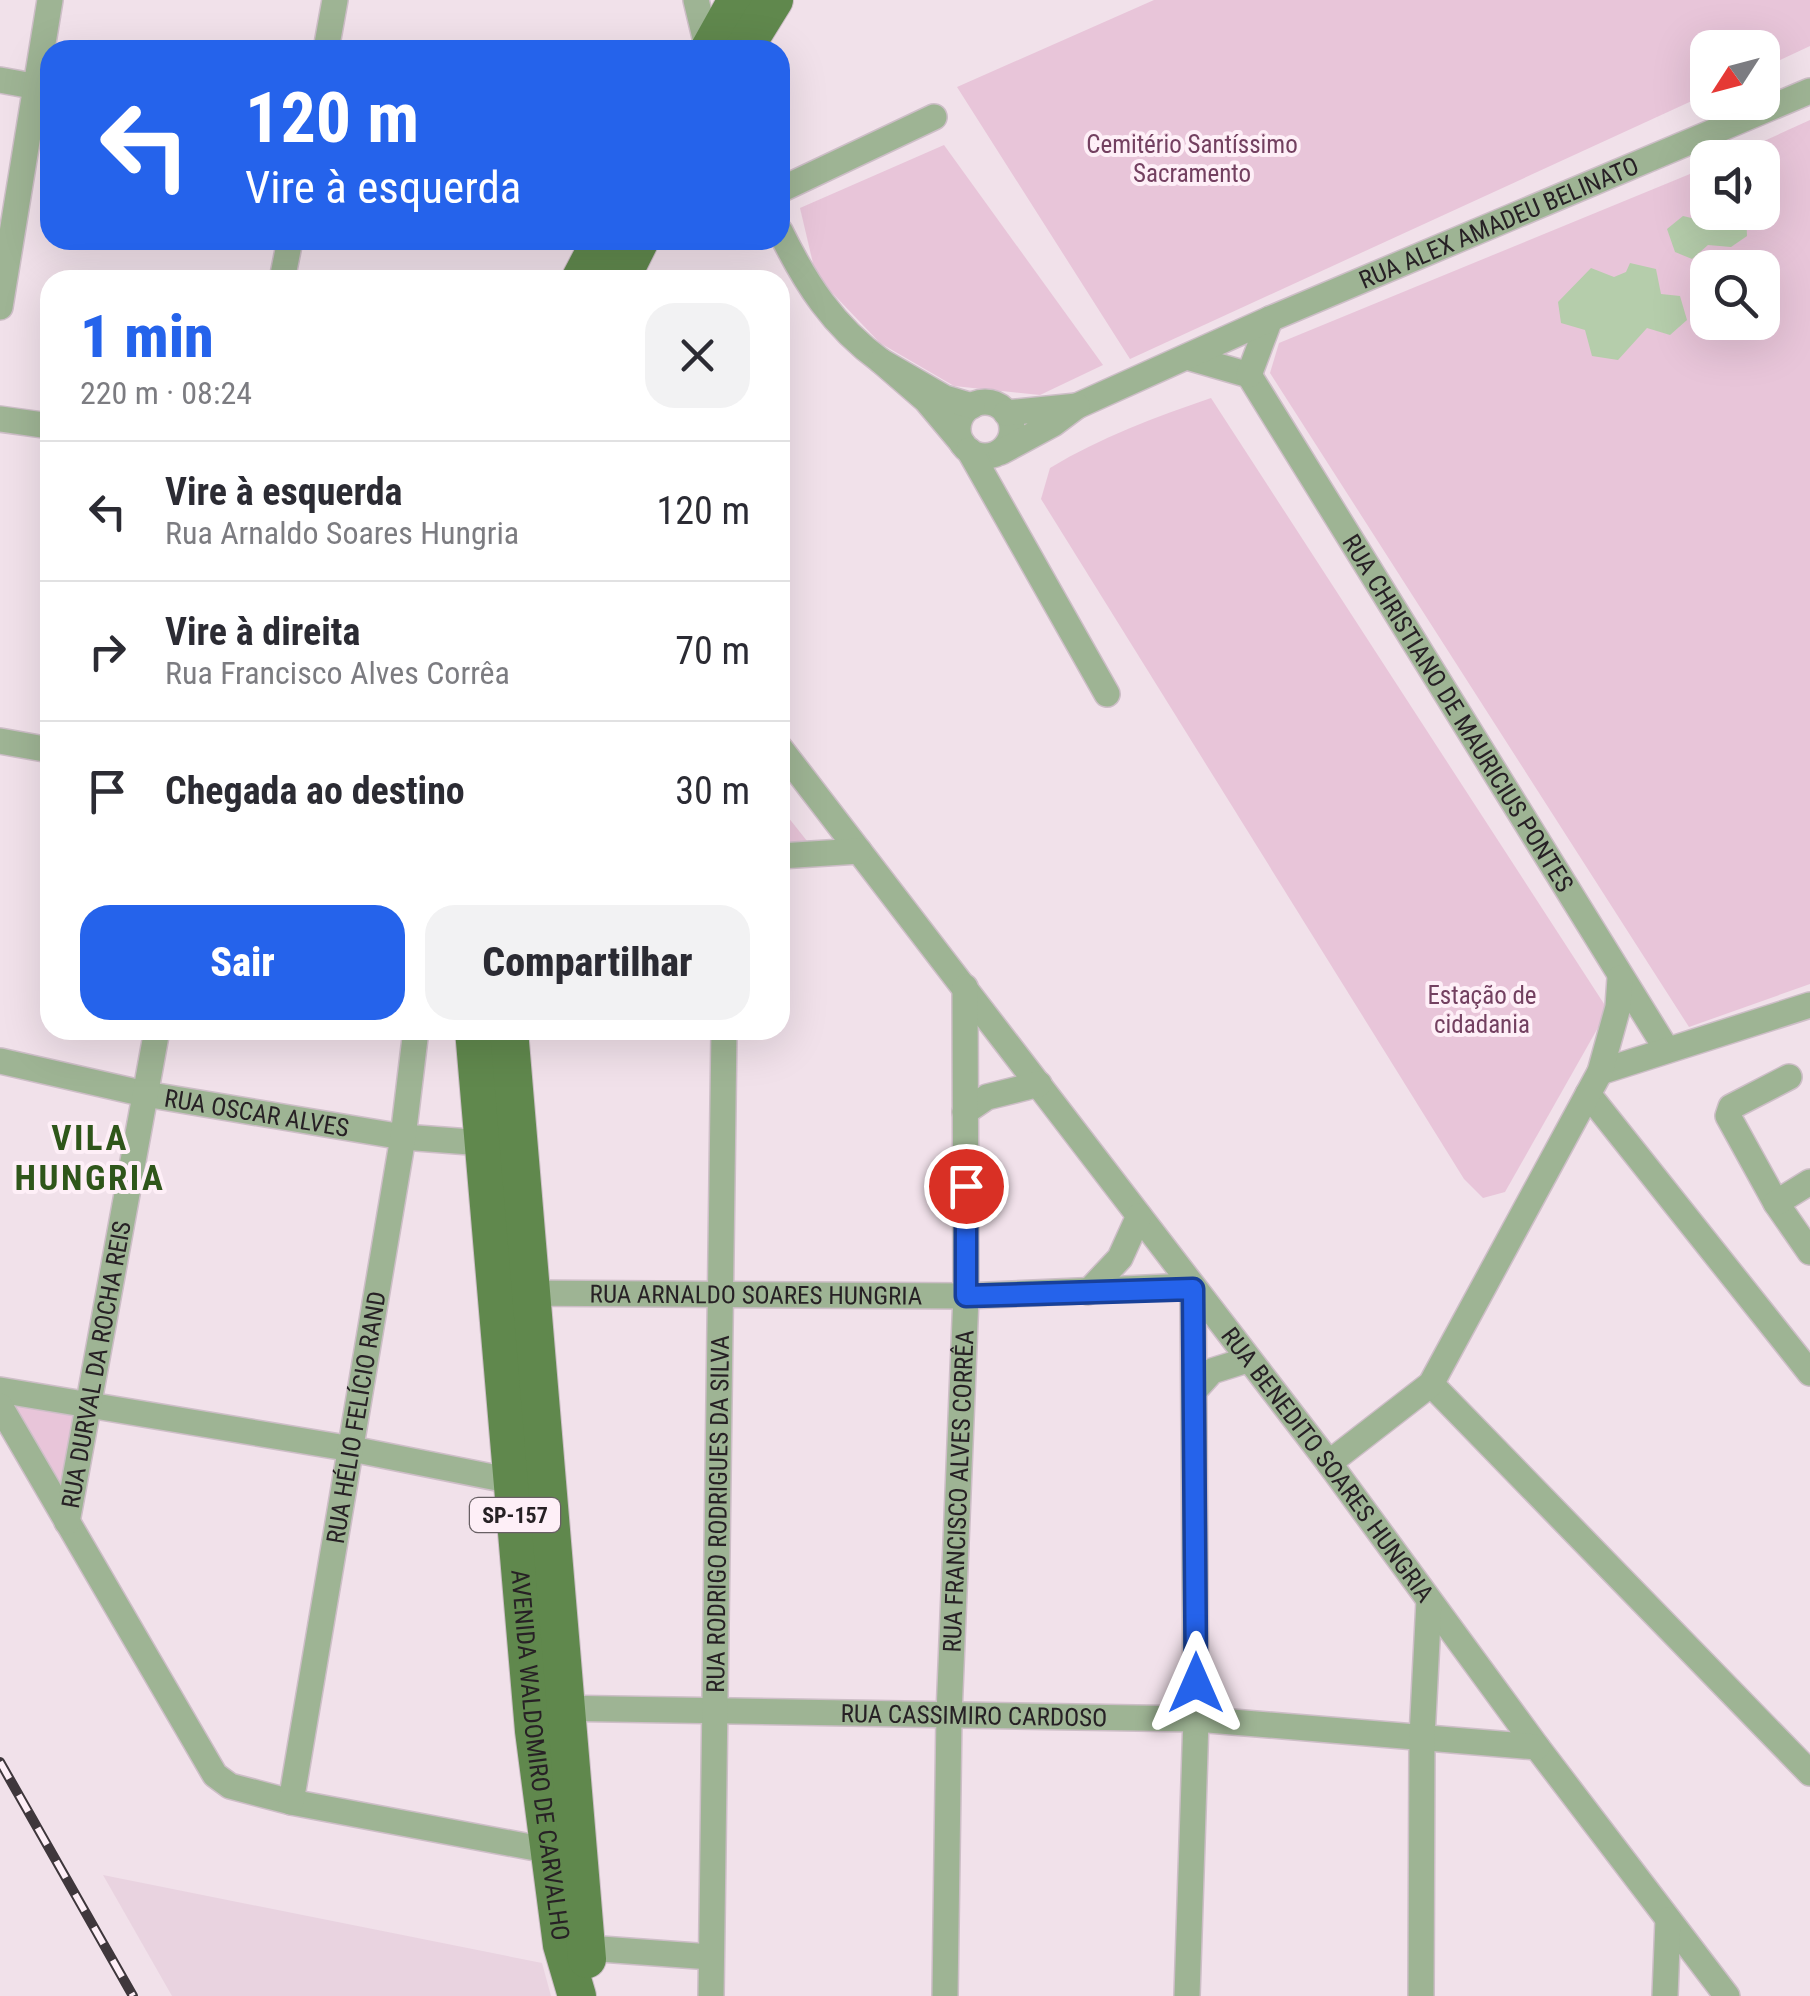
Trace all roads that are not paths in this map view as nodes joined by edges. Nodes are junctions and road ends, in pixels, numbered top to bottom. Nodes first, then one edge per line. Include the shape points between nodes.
1 (50, 0) edge
2 (335, 0) edge
3 (696, 0) edge
4 (736, 0) edge
5 (774, 0) edge
6 (46, 40) edge
7 (328, 40) edge
8 (706, 40) edge
9 (714, 40) edge
10 (750, 40) edge
11 (0, 80) edge
12 (40, 88) edge
13 (1810, 91) edge
14 (40, 98) edge
15 (934, 117) dead end
16 (790, 185) edge
17 (790, 250) edge
18 (0, 307) edge
19 (1270, 318) junction
20 (1186, 357) junction
21 (881, 361) junction
22 (1249, 374) junction
23 (972, 406) junction
24 (1077, 406) junction
25 (1006, 413) junction
26 (0, 419) edge
27 (40, 425) edge
28 (966, 447) junction
29 (1000, 452) junction
30 (1107, 694) dead end
31 (0, 742) edge
32 (40, 748) edge
33 (790, 761) edge
34 (859, 852) junction
35 (790, 855) edge
36 (1620, 978) junction
37 (965, 987) junction
38 (1810, 1005) edge
39 (155, 1040) edge
40 (415, 1040) edge
41 (476, 1040) edge
42 (508, 1040) edge
43 (724, 1040) edge
44 (1667, 1050) junction
45 (0, 1061) edge
46 (1788, 1077) dead end
47 (1594, 1083) junction
48 (1039, 1084) junction
49 (145, 1094) junction
50 (965, 1112) junction
51 (402, 1136) junction
52 (501, 1144) junction
53 (1810, 1182) edge
54 (1776, 1203) junction
55 (1139, 1216) junction
56 (1810, 1252) edge
57 (1192, 1288) junction
58 (1088, 1292) junction
59 (514, 1293) junction
60 (720, 1294) junction
61 (966, 1296) junction
62 (1246, 1360) junction
63 (1810, 1373) edge
64 (1430, 1384) junction
65 (0, 1390) edge
66 (1194, 1392) junction
67 (88, 1405) junction
68 (0, 1406) edge
69 (352, 1449) junction
70 (1329, 1462) junction
71 (530, 1484) junction
72 (67, 1522) junction
73 (1430, 1601) junction
74 (718, 1708) junction
75 (550, 1709) junction
76 (950, 1715) junction
77 (1196, 1719) junction
78 (1422, 1737) junction
79 (1537, 1747) junction
80 (1810, 1773) edge
81 (291, 1802) junction
82 (564, 1854) junction
83 (1668, 1920) junction
84 (587, 1948) junction
85 (711, 1957) junction
86 (577, 1996) edge
87 (587, 1996) edge
88 (711, 1996) edge
89 (945, 1996) edge
90 (1187, 1996) edge
91 (1421, 1996) edge
92 (1665, 1996) edge
93 (1727, 1996) edge

1 - 6 street
2 - 7 street
3 - 8 street
4 - 9 main road
5 - 10 main road
11 - 12 street
13 - 19 street, RUA ALEX AMADEU BELINATO
14 - 18 street
15 - 16 street
17 - 21 street via 832,319
19 - 20 street, RUA ALEX AMADEU BELINATO
19 - 22 street
20 - 22 street
20 - 24 street, RUA ALEX AMADEU BELINATO
21 - 23 street
21 - 28 street
22 - 36 street, RUA CHRISTIANO DE MAURICIUS PONTES
23 - 25 street via 990,403
23 - 28 street via 960,419
24 - 25 street
24 - 29 street
25 - 29 street via 1012,430
26 - 27 street
28 - 29 street via 984,456
28 - 30 street
31 - 32 street
33 - 34 street, RUA BENEDITO SOARES HUNGRIA
34 - 35 street
34 - 37 street, RUA BENEDITO SOARES HUNGRIA
36 - 44 street, RUA CHRISTIANO DE MAURICIUS PONTES
36 - 47 street via 1618,1007
37 - 48 street, RUA BENEDITO SOARES HUNGRIA
37 - 50 street, RUA FRANCISCO ALVES CORRÊA
38 - 44 street
39 - 49 street, RUA DURVAL DA ROCHA REIS
40 - 51 street, RUA HÉLIO FELÍCIO RAND
41 - 52 main road, AVENIDA WALDOMIRO DE CARVALHO / SP-157
42 - 52 main road, AVENIDA WALDOMIRO DE CARVALHO / SP-157
43 - 60 street, RUA RODRIGO RODRIGUES DA SILVA
44 - 47 street
45 - 49 street, RUA OSCAR ALVES
46 - 54 street via 1732,1107 1728,1116
47 - 63 street
47 - 64 street
48 - 50 street via 1000,1093
48 - 55 street, RUA BENEDITO SOARES HUNGRIA
49 - 51 street, RUA OSCAR ALVES
49 - 67 street, RUA DURVAL DA ROCHA REIS
50 - 61 street, RUA FRANCISCO ALVES CORRÊA
51 - 52 street, RUA OSCAR ALVES
51 - 69 street, RUA HÉLIO FELÍCIO RAND
52 - 59 main road, AVENIDA WALDOMIRO DE CARVALHO / SP-157
53 - 54 street
54 - 56 street
55 - 57 street, RUA BENEDITO SOARES HUNGRIA
55 - 58 street via 1120,1258
57 - 58 street, RUA ARNALDO SOARES HUNGRIA
57 - 62 street, RUA BENEDITO SOARES HUNGRIA
57 - 66 street
58 - 61 street, RUA ARNALDO SOARES HUNGRIA
59 - 60 street, RUA ARNALDO SOARES HUNGRIA
59 - 71 main road, AVENIDA WALDOMIRO DE CARVALHO / SP-157
60 - 61 street, RUA ARNALDO SOARES HUNGRIA
60 - 74 street, RUA RODRIGO RODRIGUES DA SILVA
61 - 76 street, RUA FRANCISCO ALVES CORRÊA
62 - 66 street via 1212,1370
62 - 70 street, RUA BENEDITO SOARES HUNGRIA
64 - 70 street
64 - 80 street
65 - 67 street
66 - 77 street
67 - 69 street
67 - 72 street, RUA DURVAL DA ROCHA REIS
68 - 72 street
69 - 71 street
69 - 81 street, RUA HÉLIO FELÍCIO RAND
70 - 73 street, RUA BENEDITO SOARES HUNGRIA
71 - 75 main road, AVENIDA WALDOMIRO DE CARVALHO / SP-157
72 - 81 street via 215,1775 230,1786
73 - 78 street
73 - 79 street, RUA BENEDITO SOARES HUNGRIA
74 - 75 street, RUA CASSIMIRO CARDOSO
74 - 76 street, RUA CASSIMIRO CARDOSO
74 - 85 street, RUA RODRIGO RODRIGUES DA SILVA
75 - 82 main road, AVENIDA WALDOMIRO DE CARVALHO / SP-157
76 - 77 street, RUA CASSIMIRO CARDOSO
76 - 89 street, RUA FRANCISCO ALVES CORRÊA
77 - 78 street, RUA CASSIMIRO CARDOSO
77 - 90 street
78 - 79 street, RUA CASSIMIRO CARDOSO
78 - 91 street
79 - 83 street, RUA BENEDITO SOARES HUNGRIA
81 - 82 street
82 - 84 main road, AVENIDA WALDOMIRO DE CARVALHO / SP-157
82 - 86 main road, AVENIDA WALDOMIRO DE CARVALHO / SP-157 via 562,1944
83 - 92 street
83 - 93 street, RUA BENEDITO SOARES HUNGRIA
84 - 85 street
84 - 87 main road, AVENIDA WALDOMIRO DE CARVALHO / SP-157
85 - 88 street, RUA RODRIGO RODRIGUES DA SILVA

